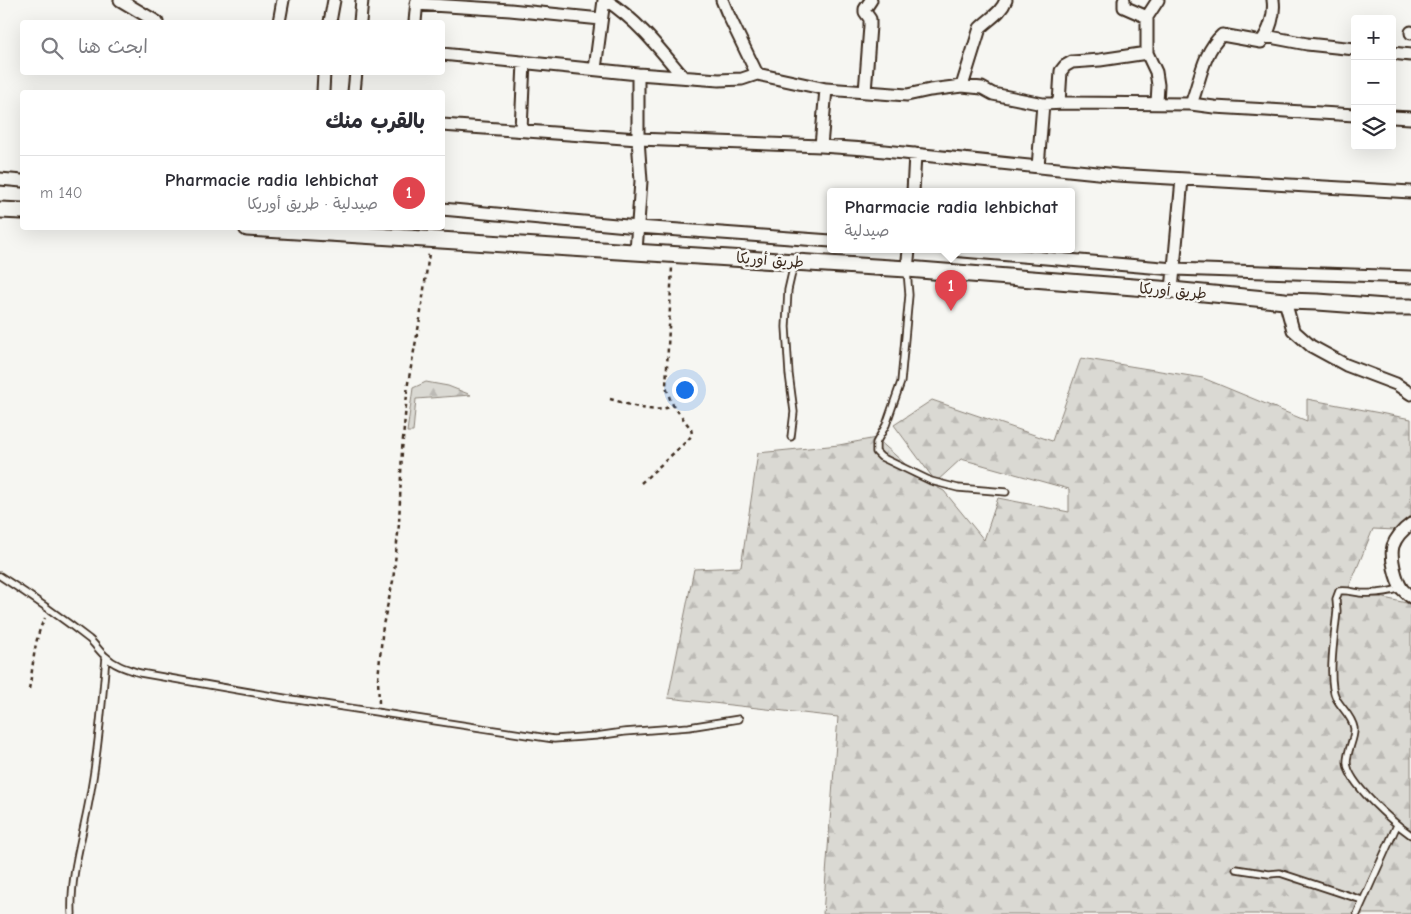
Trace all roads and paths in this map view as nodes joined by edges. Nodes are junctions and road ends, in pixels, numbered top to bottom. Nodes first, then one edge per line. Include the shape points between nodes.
1 (283, 0) edge
2 (334, 0) edge
3 (362, 0) edge
4 (605, 0) edge
5 (722, 0) edge
6 (871, 0) edge
7 (1006, 0) edge
8 (1124, 0) edge
9 (1158, 0) edge
10 (1273, 0) edge
11 (127, 2) edge
12 (417, 2) edge
13 (1146, 17) junction
14 (601, 19) junction
15 (154, 20) edge
16 (279, 20) edge
17 (330, 20) edge
18 (360, 20) edge
19 (415, 20) edge
20 (1265, 36) junction
21 (1351, 49) edge
22 (1147, 53) junction
23 (1396, 53) edge
24 (445, 54) edge
25 (1411, 55) edge
26 (524, 62) junction
27 (595, 68) junction
28 (638, 74) junction
29 (758, 74) junction
30 (324, 75) edge
31 (356, 75) edge
32 (683, 77) junction
33 (962, 86) junction
34 (826, 89) junction
35 (323, 90) edge
36 (354, 90) edge
37 (865, 92) junction
38 (1157, 102) junction
39 (1059, 103) junction
40 (1043, 104) junction
41 (1191, 104) junction
42 (1351, 115) edge
43 (1396, 117) edge
44 (1411, 118) edge
45 (445, 125) edge
46 (521, 130) junction
47 (638, 139) junction
48 (821, 146) junction
49 (915, 154) junction
50 (1038, 167) junction
51 (0, 179) edge
52 (1182, 179) junction
53 (20, 181) edge
54 (912, 188) edge
55 (1411, 192) edge
56 (445, 209) edge
57 (0, 210) edge
58 (20, 211) edge
59 (638, 227) junction
60 (315, 230) edge
61 (344, 231) edge
62 (431, 239) junction
63 (827, 241) edge
64 (636, 251) junction
65 (909, 253) edge
66 (986, 253) edge
67 (672, 254) junction
68 (794, 262) junction
69 (907, 269) junction
70 (1174, 269) junction
71 (1411, 277) edge
72 (1172, 290) junction
73 (1285, 301) junction
74 (1411, 307) edge
75 (1411, 394) edge
76 (610, 399) dead end
77 (673, 405) junction
78 (791, 436) dead end
79 (641, 483) dead end
80 (1006, 492) dead end
81 (1411, 524) edge
82 (0, 576) edge
83 (1401, 588) junction
84 (1411, 597) edge
85 (50, 610) junction
86 (106, 657) junction
87 (29, 689) dead end
88 (380, 712) junction
89 (739, 719) dead end
90 (1397, 825) junction
91 (1411, 835) edge
92 (1236, 869) dead end
93 (1362, 900) junction
94 (72, 914) edge
95 (1357, 914) edge

1 - 16 street
2 - 17 street
3 - 18 street
4 - 14 street
4 - 32 street via 652,38
5 - 29 street
6 - 37 street via 865,9 870,20
7 - 33 street via 997,15 980,28
8 - 13 street via 1124,7
9 - 13 street
10 - 20 street via 1272,18
11 - 15 street
12 - 14 street
12 - 19 street
13 - 22 street
14 - 27 street
20 - 21 street
20 - 41 street via 1261,42 1222,35 1211,47
22 - 38 street via 1156,72
22 - 39 street via 1072,62 1064,66
23 - 25 street
24 - 26 street
26 - 27 street
26 - 46 street
27 - 28 street
28 - 32 street
28 - 47 street
29 - 32 street via 718,80
29 - 34 street
30 - 35 street
31 - 36 street
33 - 37 street via 908,94
33 - 40 street
34 - 37 street
34 - 48 street
38 - 39 street
38 - 41 street
39 - 40 street
40 - 50 street
41 - 42 street
43 - 44 street
45 - 46 street
46 - 47 street
47 - 48 street
47 - 59 street via 641,181
48 - 49 street
49 - 50 street
49 - 54 street
50 - 52 street
51 - 53 street
52 - 55 street
52 - 70 street
56 - 59 street
57 - 58 street
59 - 63 street
59 - 64 street
60 - 61 street, طريق أوريكا
61 - 62 street, طريق أوريكا
62 - 64 street, طريق أوريكا
62 - 88 path via 408,383 399,524 378,678
64 - 67 street, طريق أوريكا
65 - 69 street
66 - 70 street
67 - 68 street, طريق أوريكا
67 - 77 path via 666,380
68 - 69 street, طريق أوريكا
68 - 78 lane via 788,290 786,327 794,412
69 - 72 street, طريق أوريكا
69 - 80 lane via 909,295 901,382 876,443 876,452 931,481 958,488
70 - 71 street
70 - 72 street
72 - 73 street, طريق أوريكا
73 - 74 street, طريق أوريكا
73 - 75 street via 1293,330 1311,346 1346,365 1396,384
76 - 77 path via 653,410
77 - 79 path via 691,429 691,437
81 - 83 street via 1394,545 1393,559
82 - 85 lane
83 - 84 street
83 - 90 lane via 1386,593 1339,591 1332,682 1336,698 1354,728 1347,762 1353,778
85 - 86 lane via 90,640
85 - 87 path via 41,626 34,652
86 - 88 lane via 119,667 140,673
86 - 94 lane via 90,800 72,889
88 - 89 lane via 554,739 689,727
90 - 91 lane
90 - 93 lane
92 - 93 lane via 1280,873
93 - 95 lane

